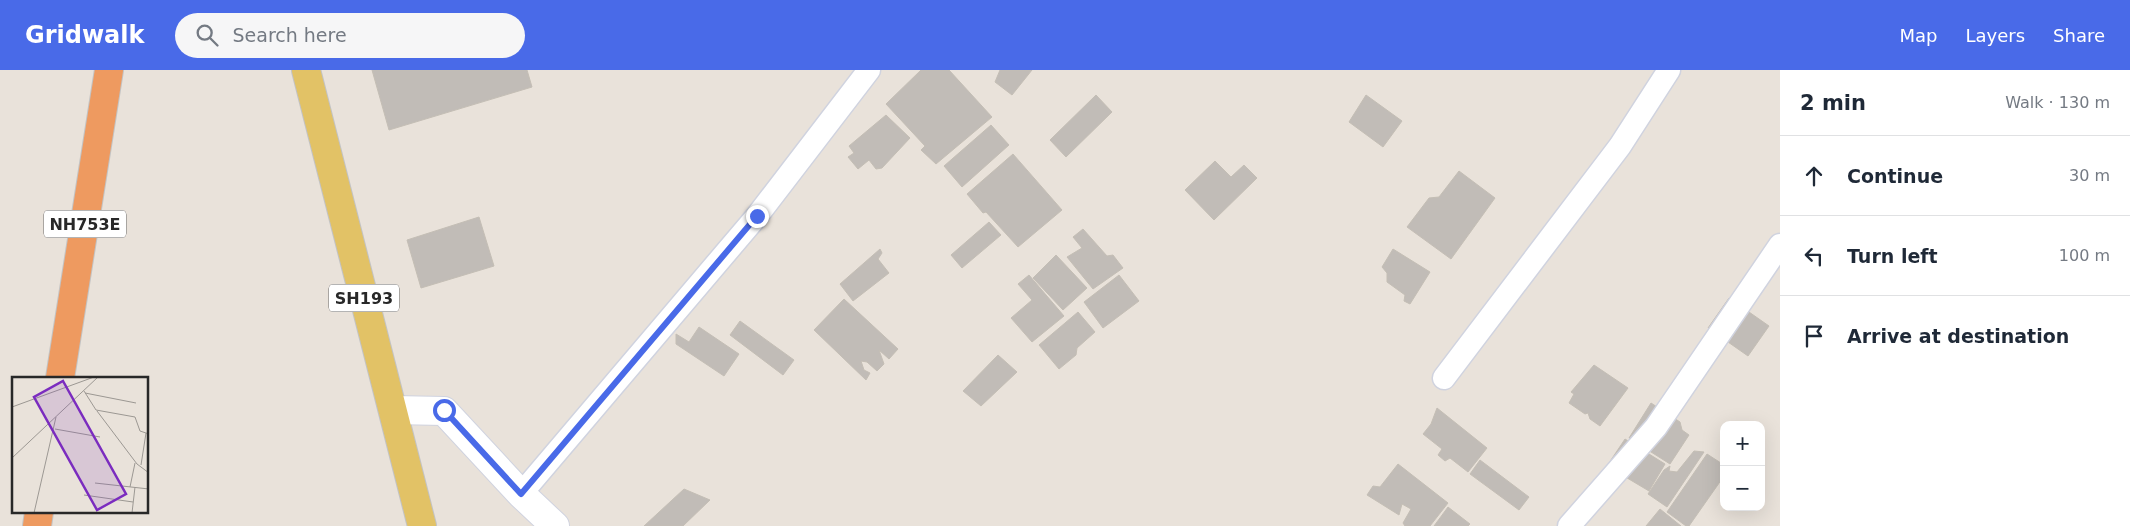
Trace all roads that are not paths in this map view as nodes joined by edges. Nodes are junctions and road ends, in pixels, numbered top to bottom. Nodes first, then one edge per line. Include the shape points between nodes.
1 (109, 70) edge
2 (306, 70) edge
3 (869, 70) edge
4 (1670, 70) edge
5 (1780, 245) edge
6 (60, 377) edge
7 (1444, 378) dead end
8 (393, 410) junction
9 (521, 494) junction
10 (422, 526) edge
11 (555, 526) edge
12 (1569, 526) edge

1 - 6 highway, NH753E
2 - 8 main road, SH193
3 - 9 street via 757,216
4 - 7 street via 1620,146
5 - 12 street via 1656,428
8 - 9 main road via 444,410
8 - 10 main road, SH193
9 - 11 main road

